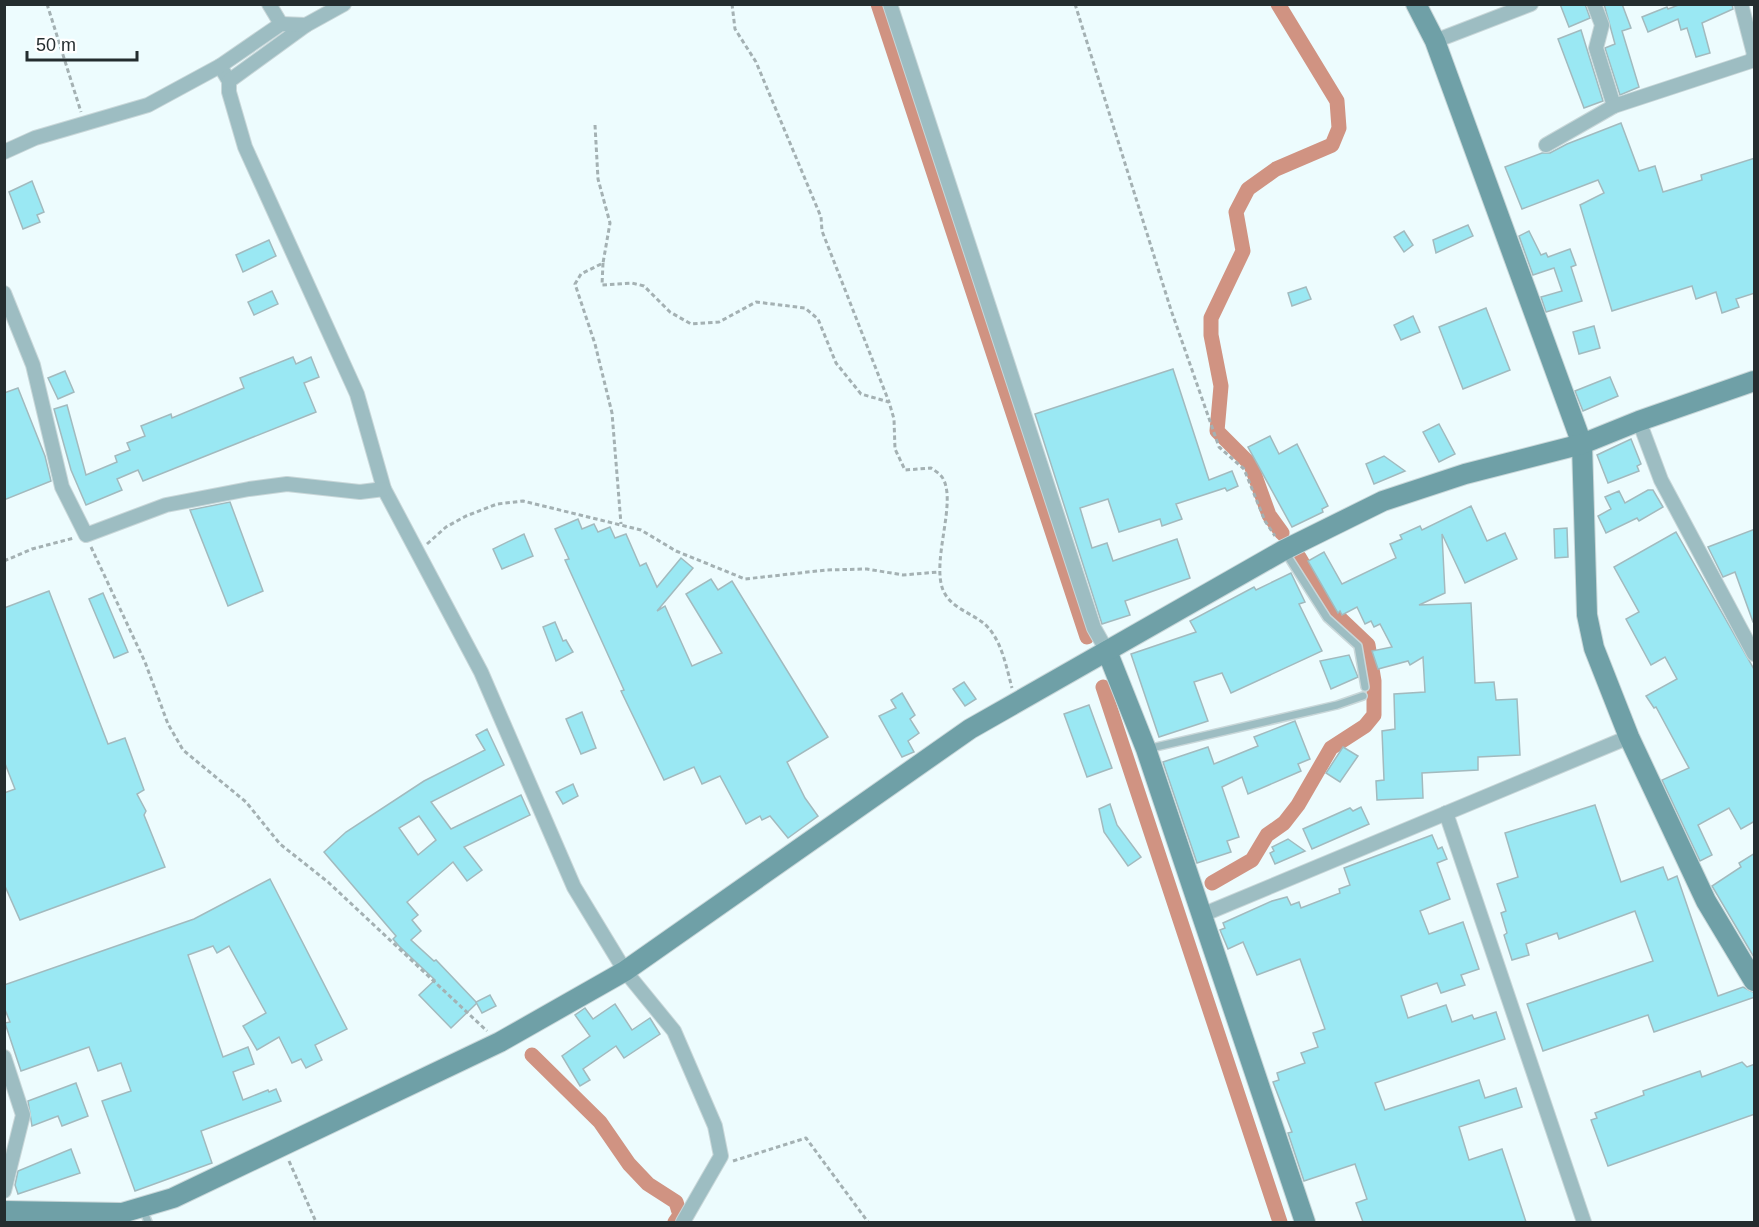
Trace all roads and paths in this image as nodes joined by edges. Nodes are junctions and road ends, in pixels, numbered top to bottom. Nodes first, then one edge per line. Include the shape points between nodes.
1 (47, 4) edge
2 (269, 4) edge
3 (344, 4) edge
4 (732, 4) edge
5 (890, 4) edge
6 (1075, 4) edge
7 (1416, 4) edge
8 (1531, 4) edge
9 (1594, 4) edge
10 (1741, 4) edge
11 (281, 24) junction
12 (306, 25) junction
13 (1435, 41) junction
14 (1755, 54) edge
15 (220, 66) junction
16 (229, 81) junction
17 (1614, 106) junction
18 (84, 124) junction
19 (595, 124) dead end
20 (1546, 145) dead end
21 (4, 152) edge
22 (603, 263) junction
23 (4, 293) edge
24 (1755, 381) edge
25 (889, 402) junction
26 (1639, 421) junction
27 (1582, 444) junction
28 (384, 489) junction
29 (621, 524) junction
30 (86, 535) junction
31 (1284, 550) junction
32 (416, 554) junction
33 (4, 561) edge
34 (939, 572) junction
35 (1107, 651) junction
36 (1755, 654) edge
37 (1365, 687) dead end
38 (1363, 696) dead end
39 (1016, 701) junction
40 (1629, 737) junction
41 (1146, 749) junction
42 (1446, 813) junction
43 (1202, 915) junction
44 (625, 971) junction
45 (1755, 981) edge
46 (500, 1042) junction
47 (4, 1057) edge
48 (283, 1145) junction
49 (721, 1156) junction
50 (4, 1191) edge
51 (4, 1211) edge
52 (145, 1215) edge
53 (316, 1222) edge
54 (683, 1222) edge
55 (868, 1222) edge
56 (1305, 1222) edge
57 (1584, 1222) edge

1 - 18 path
2 - 11 street
3 - 12 street
4 - 25 path via 735,29 756,62 781,116
5 - 35 street via 1094,628
6 - 31 path via 1219,447 1244,469 1265,521
7 - 13 street
8 - 13 street
9 - 17 street via 1602,25 1596,48
10 - 14 street
11 - 12 street
11 - 15 street
12 - 16 street
13 - 27 street
14 - 17 street via 1751,61
15 - 16 street
15 - 18 street via 148,105
16 - 28 street via 245,147 357,394
17 - 20 street
18 - 21 street
19 - 22 path via 598,179 609,223
22 - 25 path via 602,285 644,286 670,312 691,324 719,322 756,302 805,308 818,319 836,363 861,394
22 - 29 path via 581,274 575,284 612,413
23 - 30 street via 33,365 62,487
24 - 26 street
25 - 34 path via 895,449 905,471 931,468 942,476 947,492
26 - 27 street
26 - 36 street via 1661,480
27 - 31 street via 1465,474 1383,501
27 - 40 street via 1587,615 1594,648
28 - 30 street via 360,492 287,484 249,489 166,505
28 - 32 street
29 - 32 path via 524,501 497,504 446,527
29 - 34 path via 745,579 826,570 867,569 903,575
30 - 33 path
30 - 46 path via 183,750 246,802 280,844 328,882
31 - 35 street
31 - 37 lane via 1327,618 1358,646
32 - 44 street via 481,672 574,887
34 - 39 path via 944,592 962,612 983,622 1001,648
35 - 39 street
35 - 41 street
38 - 41 lane
39 - 44 street via 970,729
40 - 42 street
40 - 45 street via 1706,901
41 - 43 street
42 - 43 street
42 - 57 street
43 - 56 street
44 - 46 street
44 - 49 street via 674,1031 715,1126
46 - 48 street
47 - 50 street via 23,1115
48 - 52 street
48 - 53 path
49 - 54 street
49 - 55 path via 735,1162 806,1138
51 - 52 street

